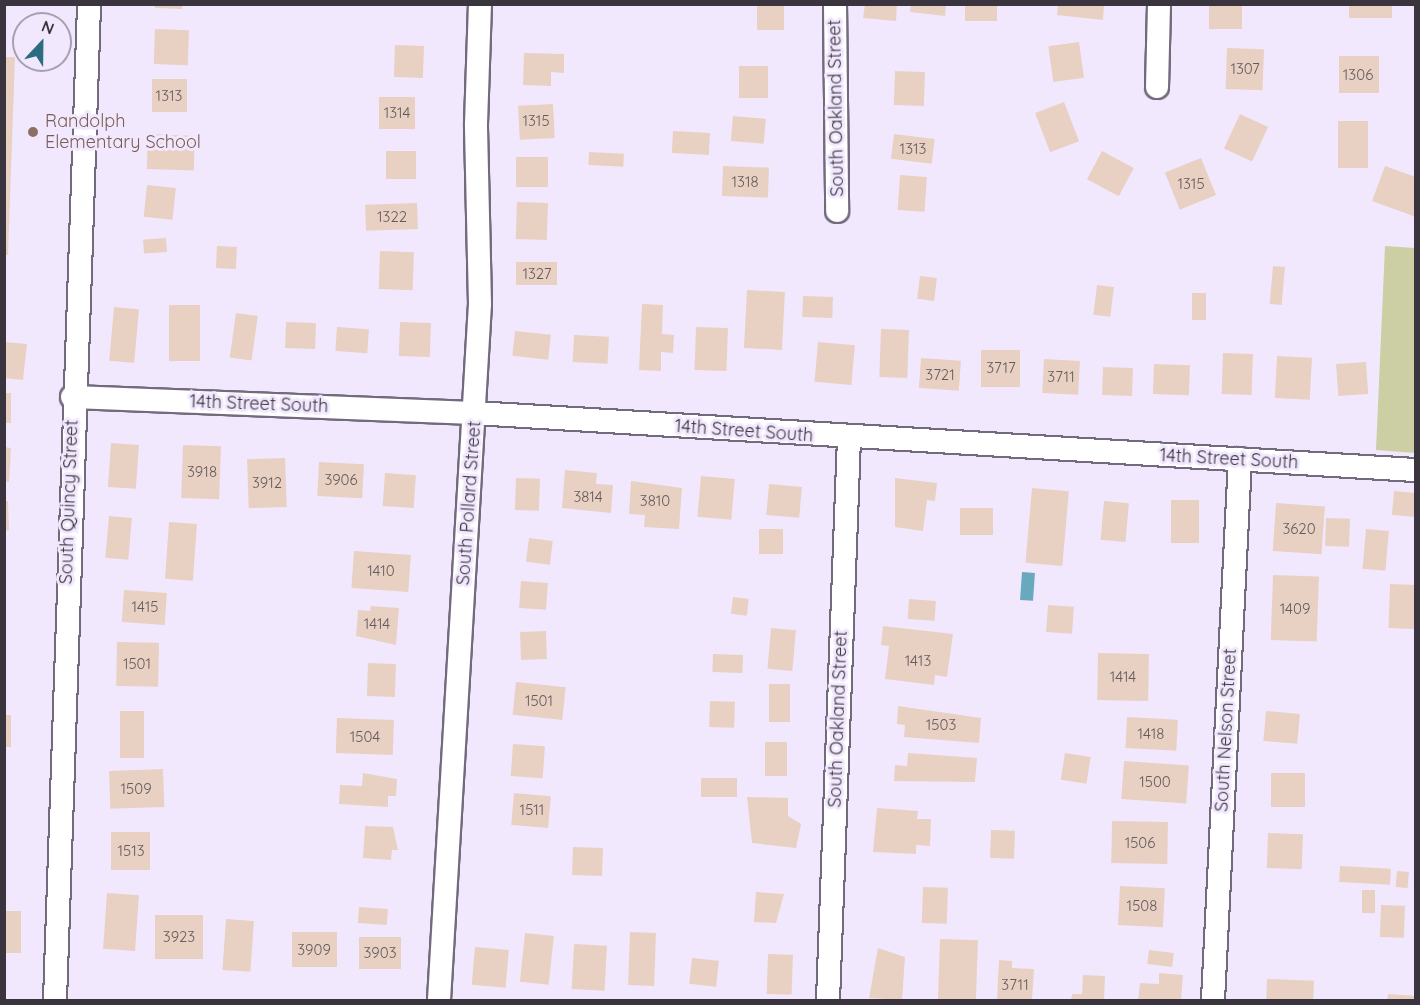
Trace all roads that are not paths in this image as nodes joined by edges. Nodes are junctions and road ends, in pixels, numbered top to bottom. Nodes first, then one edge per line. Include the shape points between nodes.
1 (89, 4) edge
2 (480, 4) edge
3 (835, 4) edge
4 (1159, 4) edge
5 (1157, 87) dead end
6 (837, 211) dead end
7 (72, 397) junction
8 (475, 413) junction
9 (849, 438) junction
10 (1240, 459) junction
11 (1416, 470) edge
12 (55, 1000) edge
13 (439, 1000) edge
14 (828, 1000) edge
15 (1213, 1000) edge

1 - 7 street, South Quincy Street
2 - 8 street, South Pollard Street
3 - 6 street, South Oakland Street
4 - 5 street
7 - 8 street, 14th Street South
7 - 12 street, South Quincy Street
8 - 9 street, 14th Street South
8 - 13 street, South Pollard Street
9 - 10 street, 14th Street South
9 - 14 street, South Oakland Street
10 - 11 street, 14th Street South
10 - 15 street, South Nelson Street

